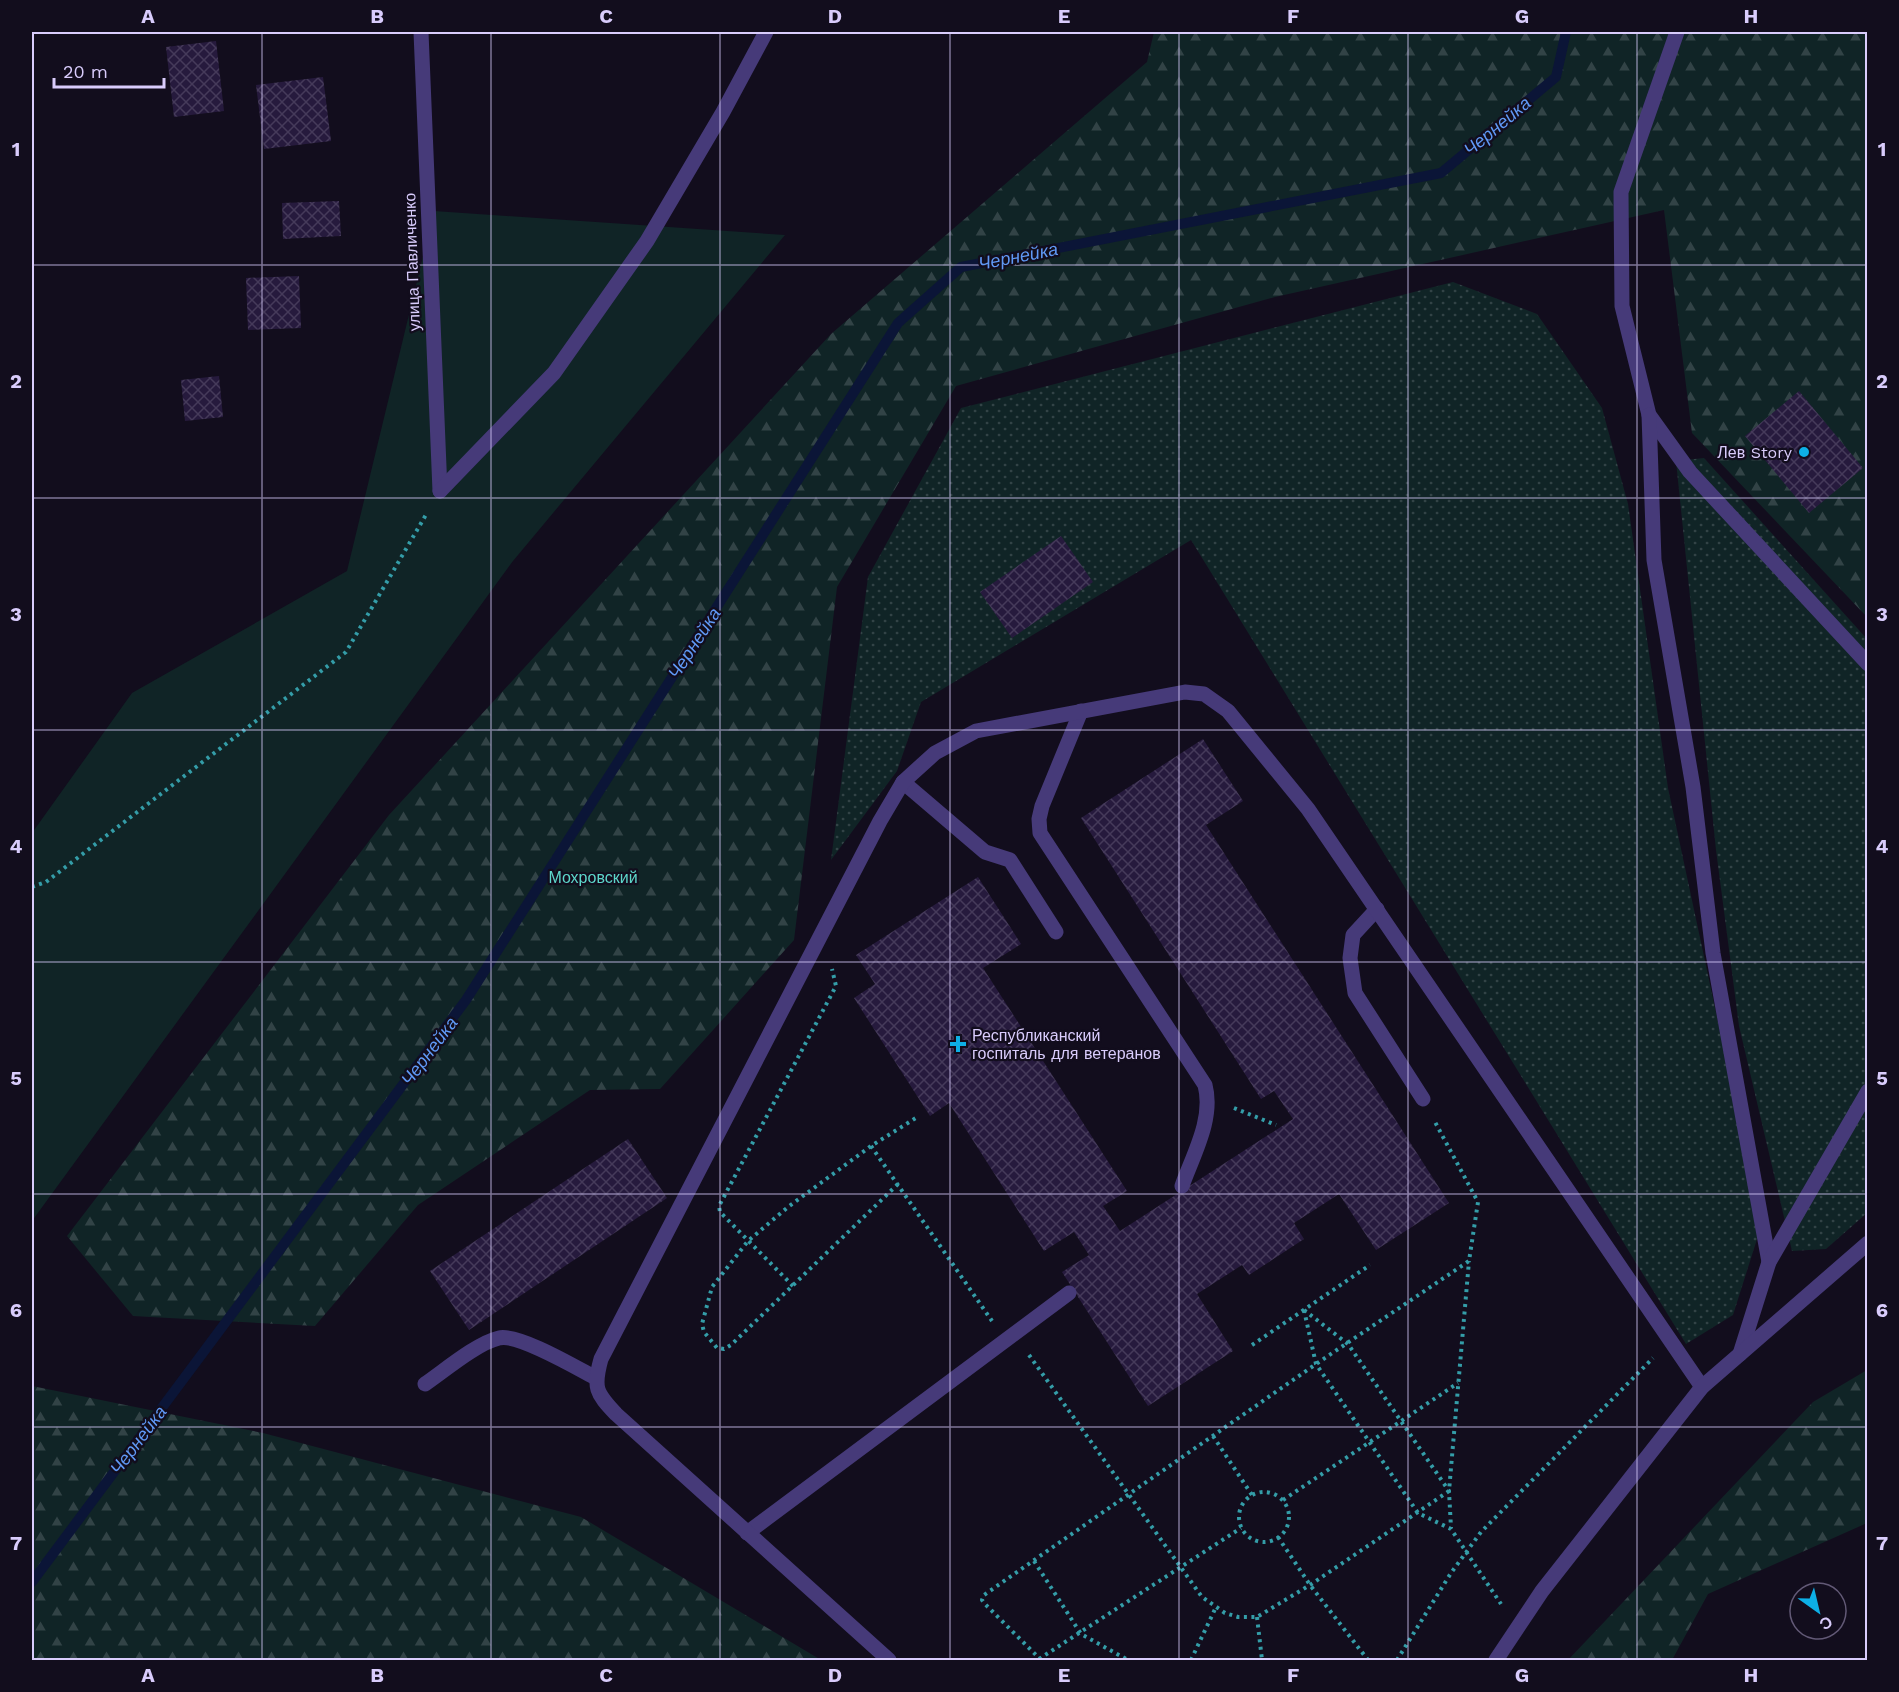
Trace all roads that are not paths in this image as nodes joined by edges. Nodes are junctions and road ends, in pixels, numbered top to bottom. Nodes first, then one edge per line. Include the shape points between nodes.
1 (421, 32) edge
2 (766, 32) edge
3 (1677, 32) edge
4 (1649, 415) junction
5 (1868, 664) edge
6 (1081, 711) junction
7 (903, 782) junction
8 (1377, 909) junction
9 (1056, 932) dead end
10 (1868, 1091) edge
11 (1423, 1099) road end
12 (1182, 1186) dead end
13 (1868, 1243) edge
14 (1769, 1262) junction
15 (1069, 1293) dead end
16 (1740, 1355) junction
17 (596, 1378) junction
18 (425, 1384) dead end
19 (1702, 1387) junction
20 (747, 1533) junction
21 (890, 1660) edge
22 (1496, 1660) edge

1 - 2 street, улица Павличенко via 440,491 554,373 647,242
3 - 4 street via 1621,192 1622,306
4 - 5 street via 1690,472
4 - 14 street via 1654,560 1693,787 1713,953
6 - 7 street via 976,731 935,753
6 - 8 street via 1185,692 1204,694 1228,711 1308,809
6 - 12 street via 1042,806 1040,833 1205,1085 1208,1097 1202,1130
7 - 9 street via 985,852 1010,860
7 - 17 street via 601,1359
8 - 11 street via 1353,935 1350,958 1355,993
8 - 19 street
10 - 14 street
13 - 16 street
14 - 16 street
15 - 20 street
16 - 19 street
17 - 18 street via 530,1344 500,1337
17 - 20 street via 600,1397 616,1414
19 - 22 street via 1542,1592
20 - 21 street

